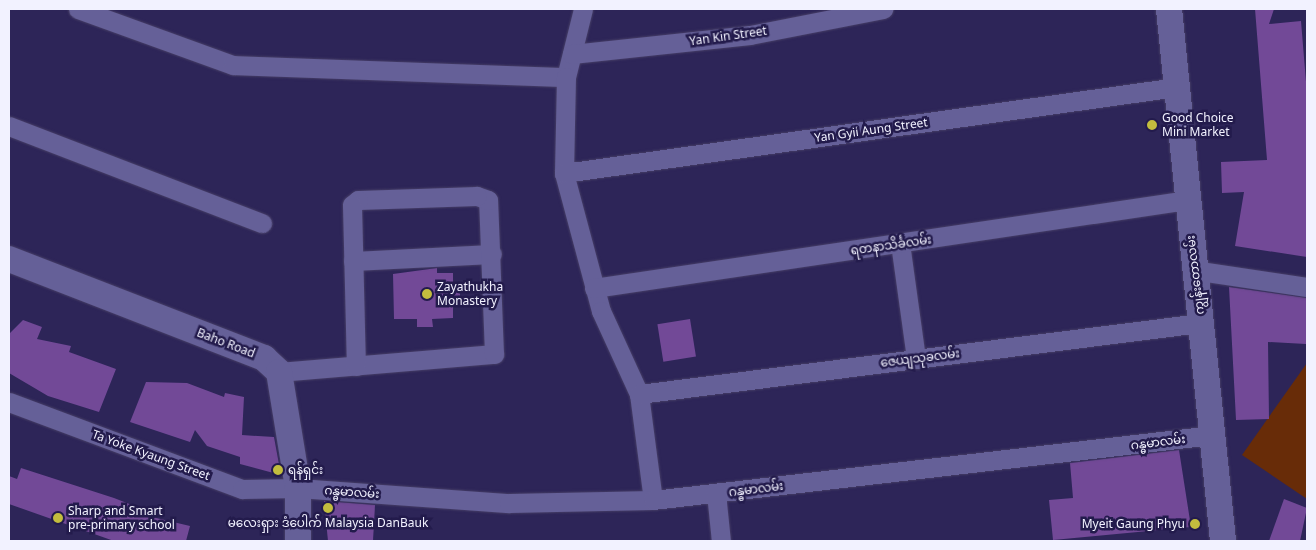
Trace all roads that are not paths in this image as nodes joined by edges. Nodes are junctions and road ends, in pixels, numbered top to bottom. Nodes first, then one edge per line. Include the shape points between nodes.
1 (78, 9) edge
2 (583, 9) edge
3 (883, 9) edge
4 (1169, 9) edge
5 (572, 54) junction
6 (566, 77) junction
7 (1177, 87) junction
8 (9, 126) edge
9 (564, 173) junction
10 (1187, 200) junction
11 (262, 222) dead end
12 (900, 243) junction
13 (492, 254) junction
14 (9, 260) edge
15 (353, 261) junction
16 (1193, 270) junction
17 (1307, 286) edge
18 (594, 288) junction
19 (1200, 323) junction
20 (916, 358) junction
21 (356, 366) junction
22 (279, 372) junction
23 (639, 394) junction
24 (9, 402) edge
25 (1212, 435) junction
26 (298, 488) junction
27 (716, 493) junction
28 (653, 500) junction
29 (298, 541) edge
30 (722, 541) edge
31 (1221, 541) edge

1 - 6 street via 233,65
2 - 5 street
3 - 5 street, Yan Kin Street via 750,35
4 - 7 street, ကျွန်းတောလမ်း
5 - 6 street
6 - 9 street
7 - 9 street, Yan Gyii Aung Street
7 - 10 street, ကျွန်းတောလမ်း
8 - 11 street
9 - 18 street
10 - 12 street, ရတနာသိင်္ခလမ်း
10 - 16 street, ကျွန်းတောလမ်း
12 - 18 street, ရတနာသိင်္ခလမ်း
12 - 20 street
13 - 15 street
13 - 15 street via 488,200 477,196 358,200 351,212
13 - 21 street via 494,354
14 - 22 street, Baho Road via 264,358
15 - 21 street
16 - 17 street
16 - 19 street, ကျွန်းတောလမ်း
18 - 23 street
19 - 20 street, ဇေယျသုခလမ်း
19 - 25 street, ကျွန်းတောလမ်း
20 - 23 street, ဇေယျသုခလမ်း
21 - 22 street
22 - 26 street
23 - 28 street
24 - 26 street, Ta Yoke Kyaung Street via 242,489
25 - 27 street, ဂန္ဓမာလမ်း
25 - 31 street, ကျွန်းတောလမ်း
26 - 28 street, ဂန္ဓမာလမ်း via 509,503
26 - 29 street
27 - 28 street, ဂန္ဓမာလမ်း
27 - 30 street

